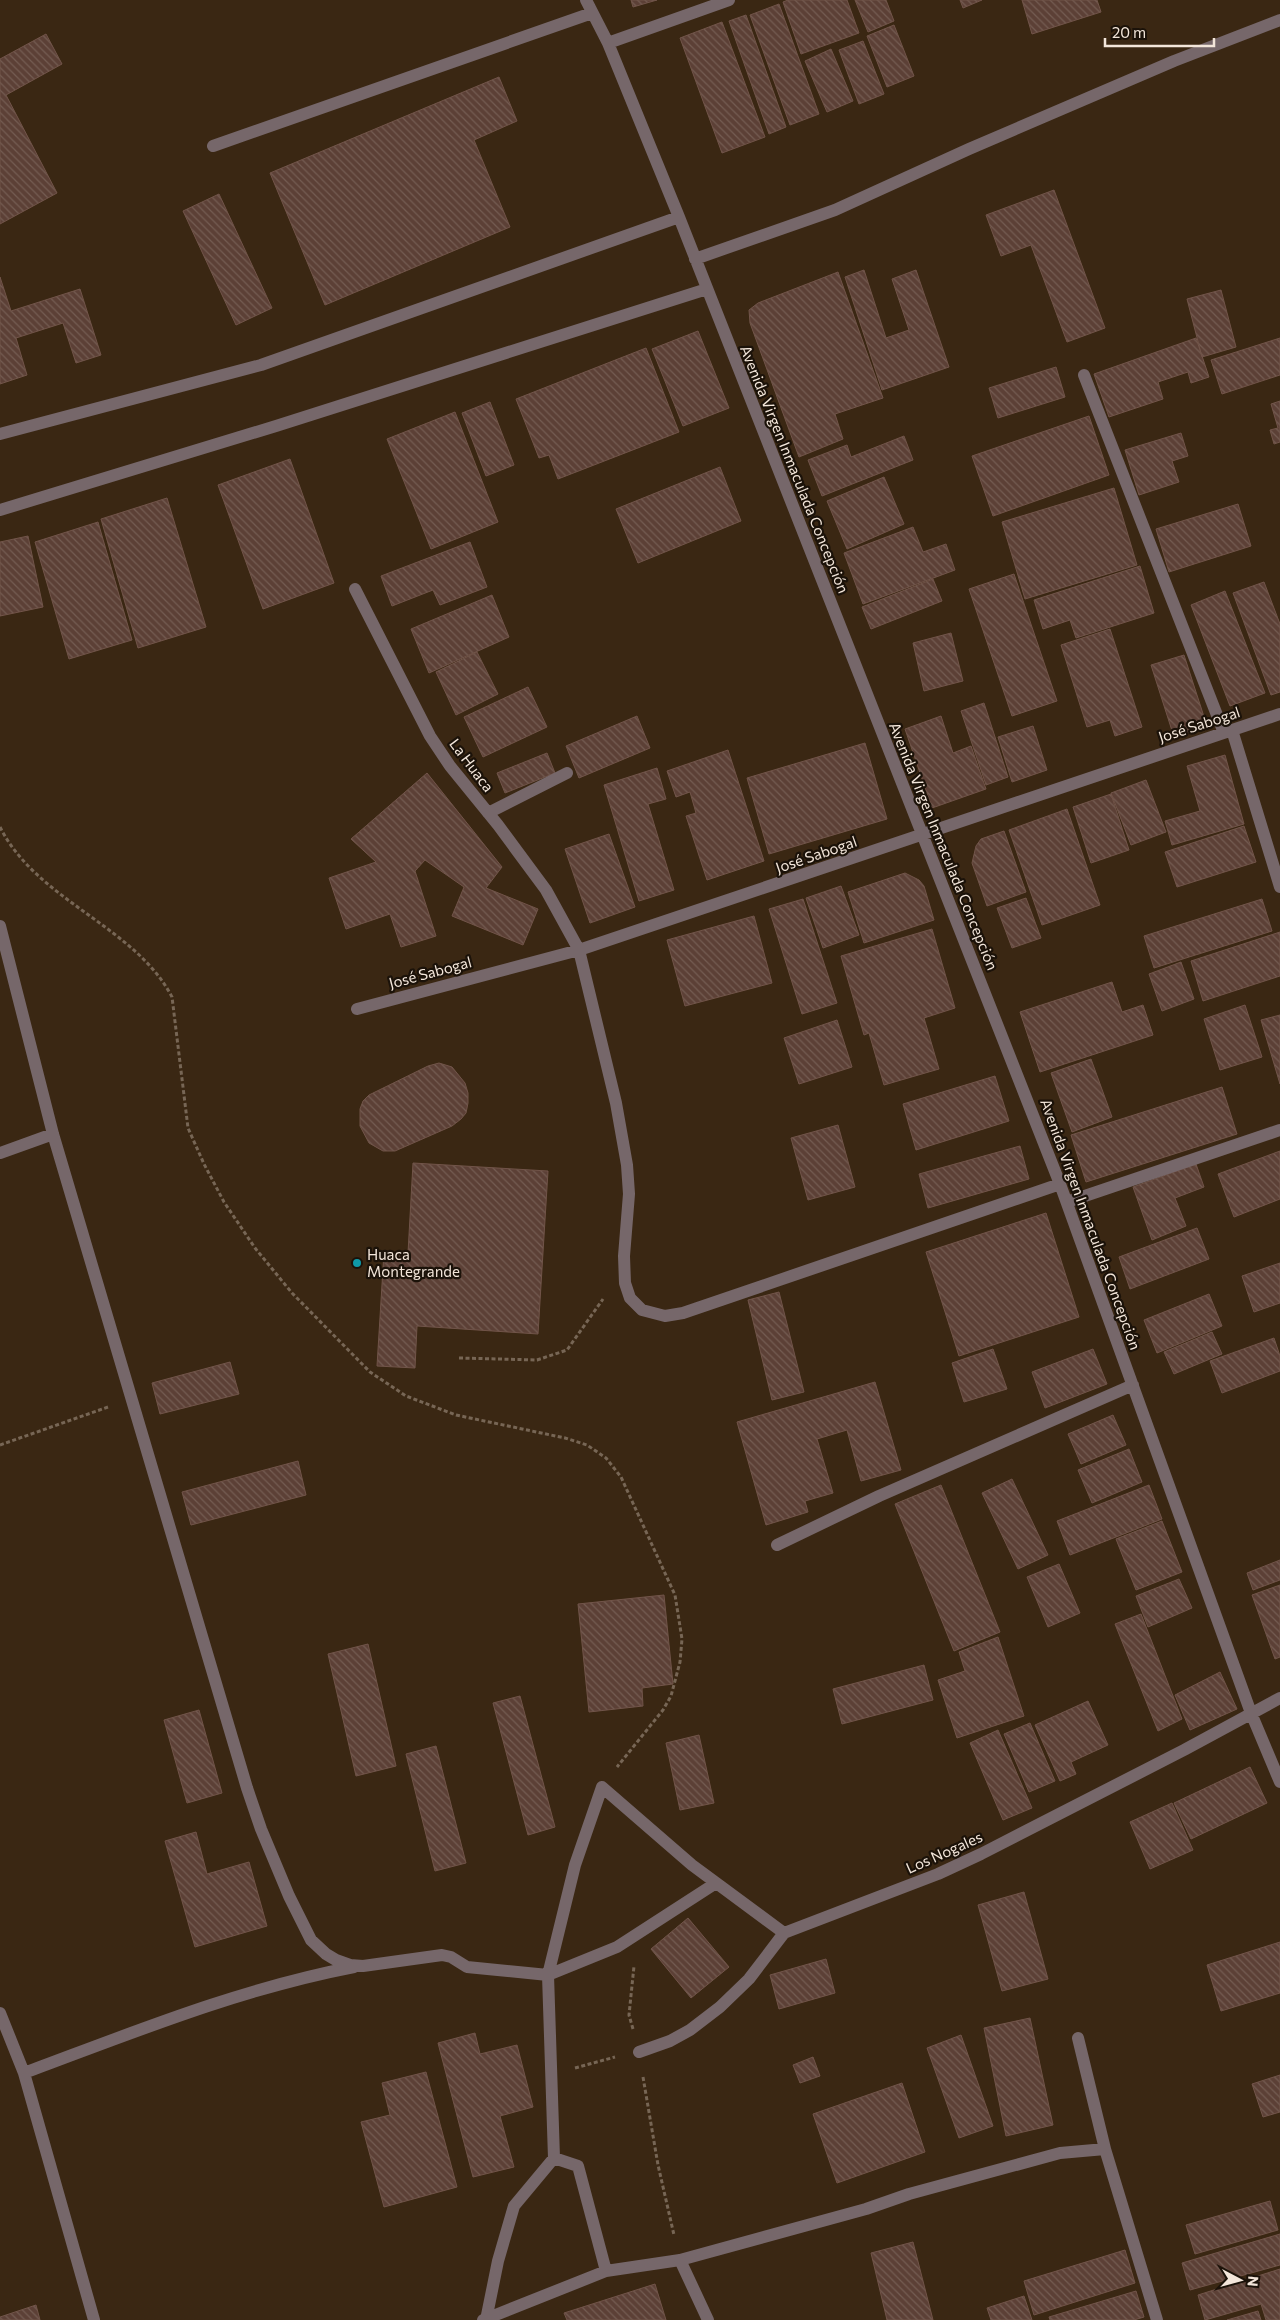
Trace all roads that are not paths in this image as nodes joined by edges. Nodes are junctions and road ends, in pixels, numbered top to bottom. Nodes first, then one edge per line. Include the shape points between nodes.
1 (586, 0) edge
2 (729, 0) edge
3 (592, 13) junction
4 (1280, 20) edge
5 (608, 44) junction
6 (212, 146) dead end
7 (679, 217) junction
8 (696, 259) junction
9 (707, 289) junction
10 (1084, 375) dead end
11 (0, 434) edge
12 (0, 510) edge
13 (355, 589) dead end
14 (1280, 714) edge
15 (1228, 732) junction
16 (567, 773) dead end
17 (488, 813) junction
18 (922, 834) junction
19 (1280, 887) edge
20 (0, 926) edge
21 (579, 950) junction
22 (357, 1008) dead end
23 (1280, 1130) edge
24 (53, 1134) junction
25 (0, 1153) edge
26 (1060, 1184) junction
27 (1067, 1202) junction
28 (1133, 1385) junction
29 (777, 1545) dead end
30 (1280, 1698) edge
31 (1251, 1713) junction
32 (1280, 1782) edge
33 (716, 1883) junction
34 (784, 1933) junction
35 (363, 1966) junction
36 (548, 1975) junction
37 (0, 2013) edge
38 (1078, 2038) dead end
39 (639, 2052) road end
40 (24, 2073) junction
41 (1105, 2149) junction
42 (554, 2158) junction
43 (680, 2260) junction
44 (606, 2270) junction
45 (94, 2320) edge
46 (485, 2320) edge
47 (708, 2320) edge
48 (1157, 2320) edge

1 - 3 street, Avenida Virgen Inmaculada Concepción
2 - 5 street
3 - 5 street, Avenida Virgen Inmaculada Concepción
3 - 6 street
4 - 8 street via 1138,77 835,210
5 - 7 street, Avenida Virgen Inmaculada Concepción
7 - 8 street, Avenida Virgen Inmaculada Concepción
7 - 11 street via 260,365
8 - 9 street, Avenida Virgen Inmaculada Concepción
9 - 12 street
9 - 18 street, Avenida Virgen Inmaculada Concepción
10 - 15 street
13 - 17 street, La Huaca via 430,736
14 - 15 street, José Sabogal
15 - 18 street, José Sabogal
15 - 19 street
16 - 17 street
17 - 21 street, La Huaca via 546,890
18 - 21 street, José Sabogal
18 - 26 street, Avenida Virgen Inmaculada Concepción
20 - 24 street
21 - 22 street, José Sabogal
21 - 26 street, La Huaca via 614,1094 627,1165 624,1270 630,1298 642,1310 665,1316 683,1313
23 - 27 street
24 - 25 street
24 - 35 street via 247,1788 273,1861 316,1946 336,1960
26 - 27 street, Avenida Virgen Inmaculada Concepción
27 - 28 street, Avenida Virgen Inmaculada Concepción
28 - 29 street via 879,1496
28 - 31 street, Avenida Virgen Inmaculada Concepción
30 - 31 street, Los Nogales
31 - 32 street, Avenida Virgen Inmaculada Concepción
31 - 34 street, Los Nogales via 964,1862
33 - 34 street
33 - 36 street via 617,1947
33 - 36 street via 602,1786 575,1865
34 - 39 street via 749,1979 720,2007 690,2030
35 - 36 street via 442,1955 452,1957 467,1967
35 - 40 street via 312,1975 246,1993
36 - 42 street
37 - 40 street
38 - 41 street
40 - 45 street
41 - 43 street via 1060,2153
41 - 48 street
42 - 44 street via 578,2166
42 - 46 street via 514,2206
43 - 44 street
43 - 47 street
44 - 46 street

